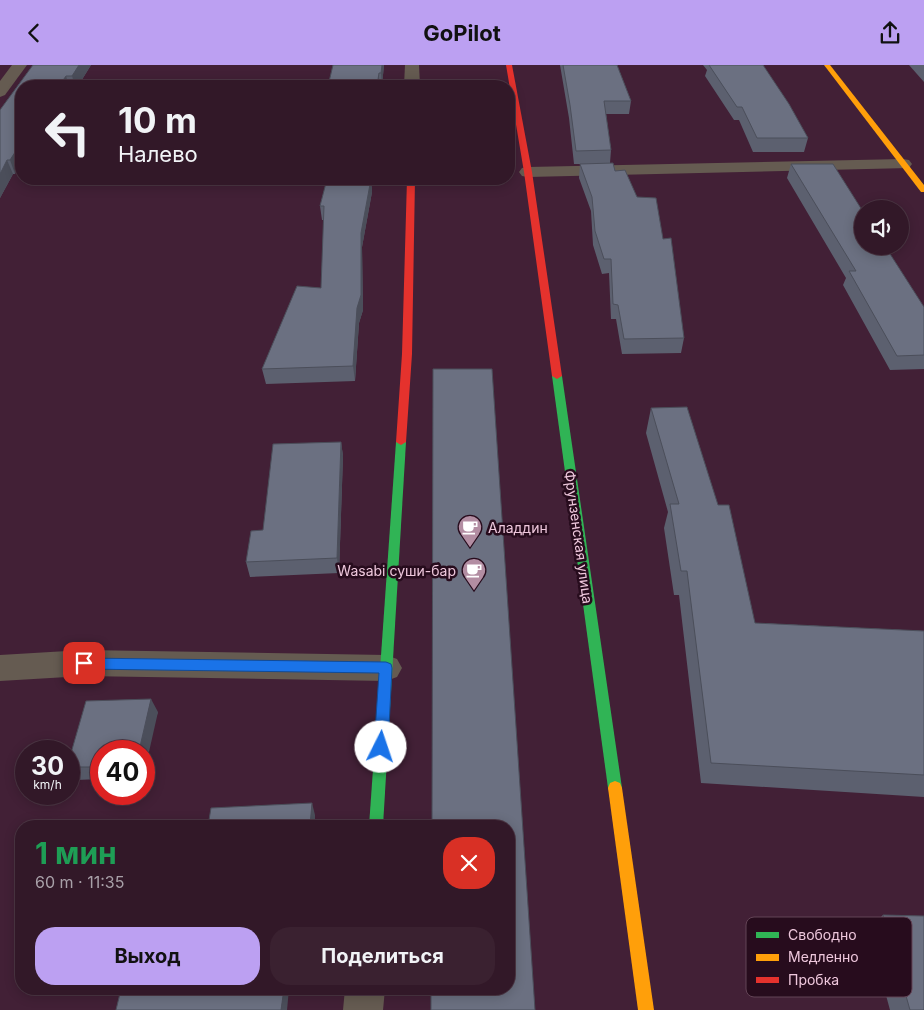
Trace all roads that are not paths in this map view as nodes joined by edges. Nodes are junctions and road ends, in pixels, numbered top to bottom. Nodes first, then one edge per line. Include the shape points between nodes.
1 (20, 65) edge
2 (412, 65) edge
3 (509, 65) edge
4 (827, 65) edge
5 (412, 80) edge
6 (512, 80) edge
7 (0, 92) edge
8 (515, 99) edge
9 (903, 164) junction
10 (528, 172) junction
11 (411, 185) edge
12 (923, 186) edge
13 (0, 668) edge
14 (386, 668) junction
15 (376, 820) edge
16 (365, 995) edge
17 (364, 1010) edge
18 (646, 1010) edge

1 - 7 street
2 - 5 street
3 - 6 street, Фрунзенская улица
4 - 9 street
8 - 10 street, Фрунзенская улица
9 - 10 street
9 - 12 street
10 - 18 street, Фрунзенская улица
11 - 14 street via 407,354
13 - 14 street via 84,663
14 - 15 street
16 - 17 street

